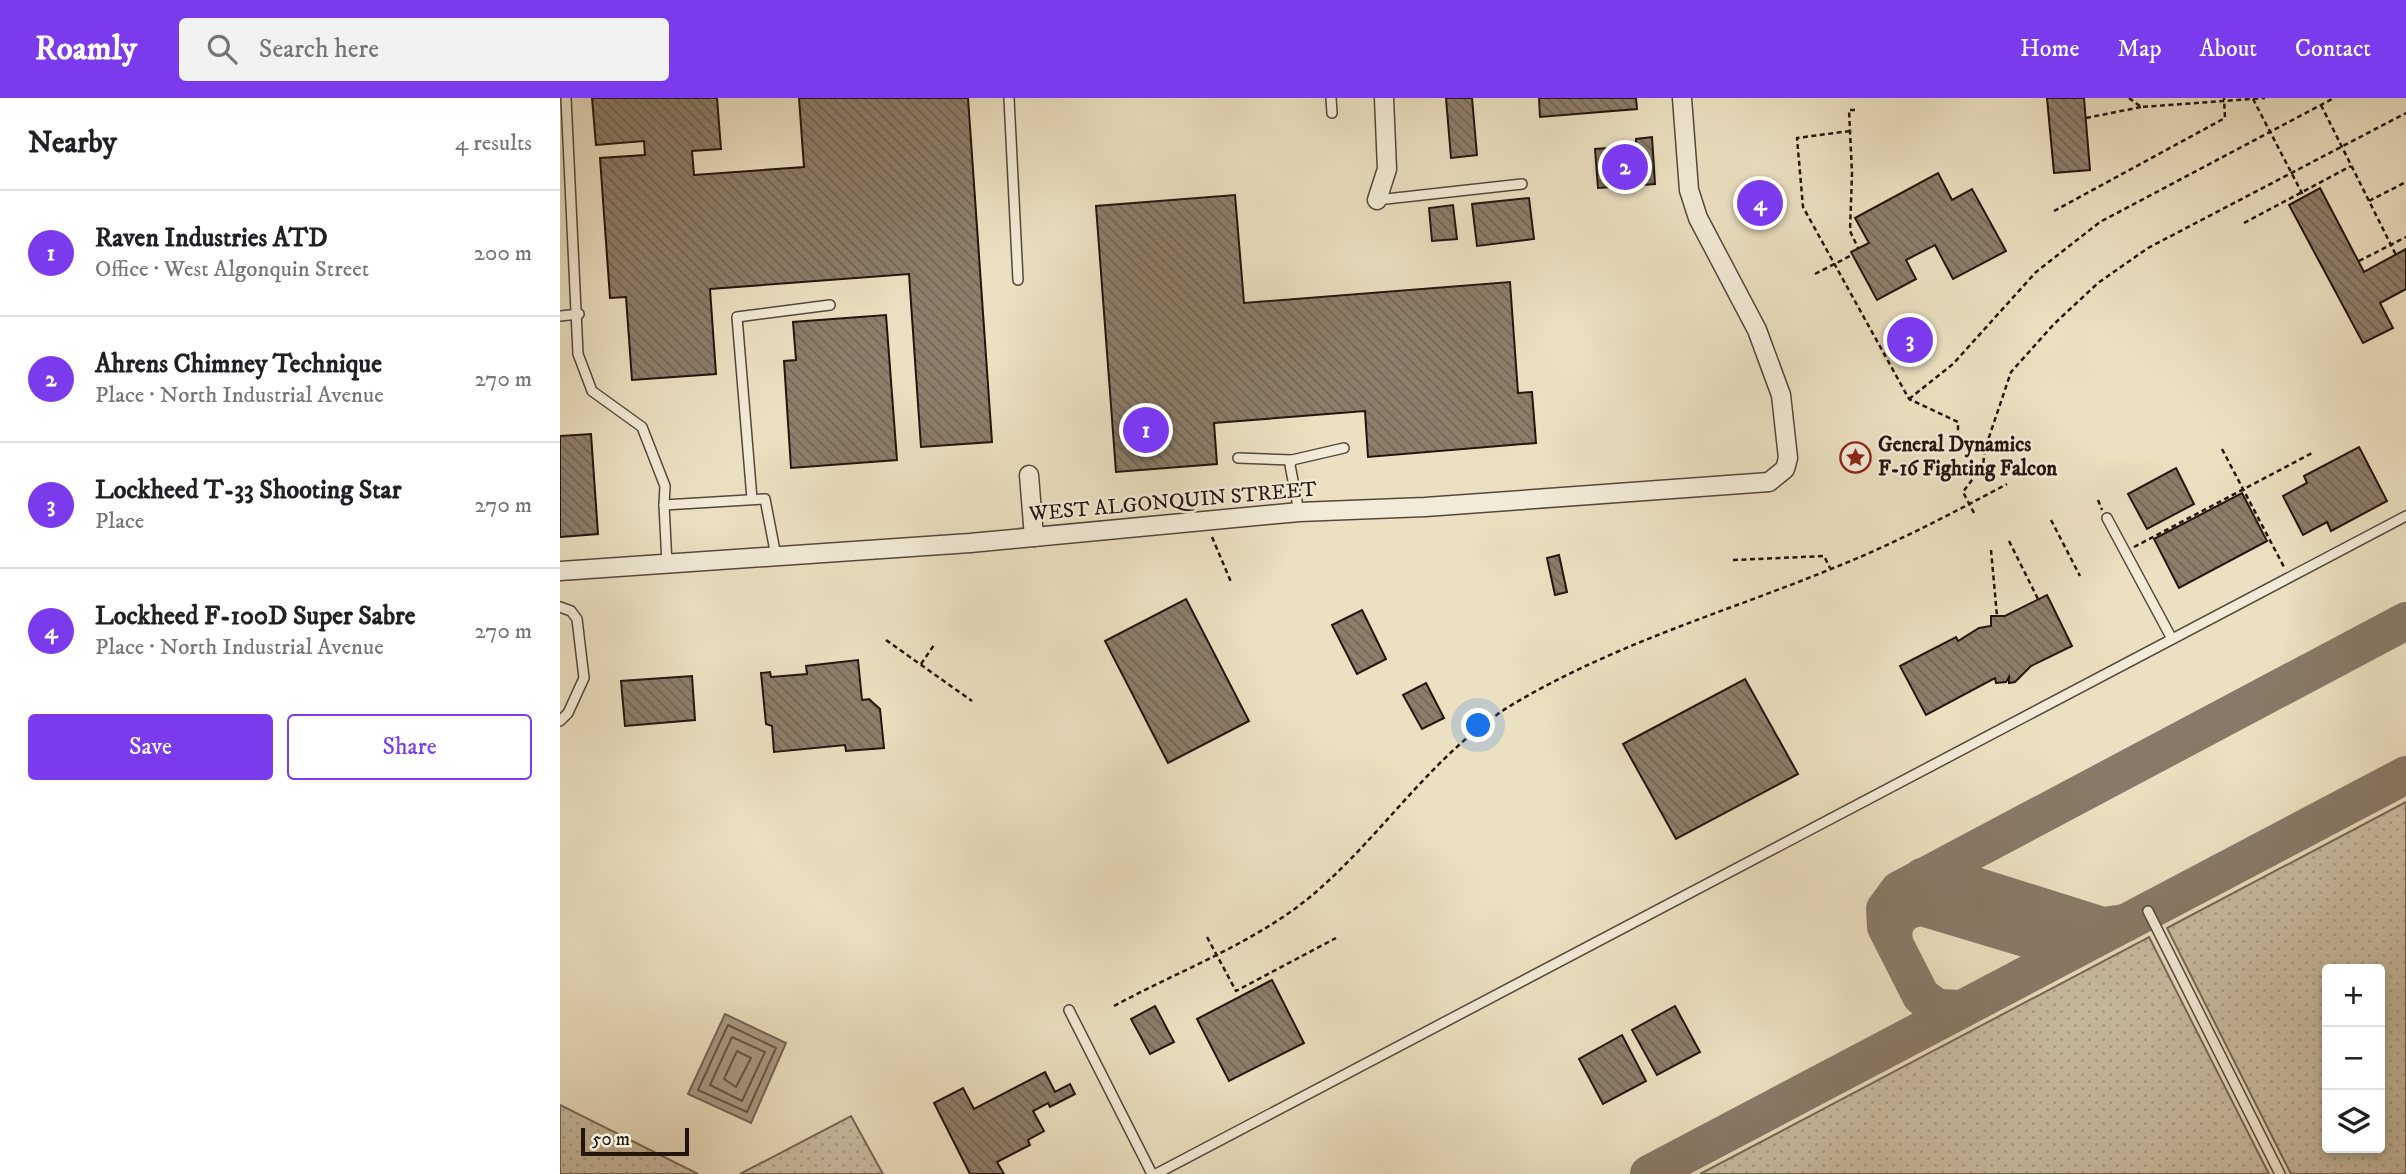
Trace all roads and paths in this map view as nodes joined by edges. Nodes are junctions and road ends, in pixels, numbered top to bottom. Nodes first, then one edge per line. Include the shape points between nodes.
1 (566, 98) edge
2 (1009, 98) edge
3 (1331, 98) edge
4 (1384, 98) edge
5 (1682, 98) edge
6 (2129, 98) edge
7 (2265, 98) edge
8 (2334, 98) edge
9 (2225, 99) edge
10 (2253, 99) edge
11 (2321, 105) junction
12 (2141, 107) junction
13 (1855, 110) dead end
14 (1332, 113) dead end
15 (2406, 113) edge
16 (2086, 118) dead end
17 (1850, 131) junction
18 (2270, 131) junction
19 (2342, 148) junction
20 (2351, 166) junction
21 (2292, 173) junction
22 (2406, 182) edge
23 (1522, 184) dead end
24 (2303, 195) junction
25 (1377, 200) joint
26 (2369, 201) junction
27 (564, 202) edge
28 (2054, 211) dead end
29 (2244, 223) dead end
30 (2406, 237) edge
31 (2391, 244) junction
32 (1858, 248) dead end
33 (1853, 255) dead end
34 (2396, 255) dead end
35 (2359, 261) dead end
36 (1835, 264) junction
37 (1815, 274) dead end
38 (1018, 280) dead end
39 (830, 305) dead end
40 (579, 314) junction
41 (560, 316) edge
42 (1909, 399) junction
43 (1958, 438) dead end
44 (1345, 448) dead end
45 (2222, 449) dead end
46 (2314, 452) dead end
47 (1238, 458) dead end
48 (1292, 460) junction
49 (1028, 475) dead end
50 (2007, 484) dead end
51 (2244, 490) junction
52 (752, 499) junction
53 (664, 505) junction
54 (1969, 505) junction
55 (1299, 512) junction
56 (1974, 513) dead end
57 (2406, 516) edge
58 (2107, 518) dead end
59 (2051, 520) dead end
60 (1205, 521) junction
61 (1034, 537) junction
62 (2009, 541) dead end
63 (1991, 550) dead end
64 (2124, 552) junction
65 (776, 556) junction
66 (1733, 560) dead end
67 (667, 564) junction
68 (1831, 569) junction
69 (560, 571) edge
70 (2080, 576) dead end
71 (2289, 578) junction
72 (1231, 582) dead end
73 (2038, 599) dead end
74 (560, 607) edge
75 (1997, 616) dead end
76 (2172, 639) junction
77 (886, 640) dead end
78 (934, 645) dead end
79 (921, 664) junction
80 (972, 701) dead end
81 (560, 721) edge
82 (2148, 911) dead end
83 (1207, 937) dead end
84 (1336, 938) dead end
85 (1215, 953) junction
86 (1114, 1006) dead end
87 (1069, 1010) dead end
88 (1154, 1174) edge
89 (2280, 1174) edge

1 - 27 lane
2 - 38 lane
3 - 14 lane
4 - 25 street via 1387,169
5 - 55 street, WEST ALGONQUIN STREET via 1689,190 1698,218 1757,330 1781,395 1788,458 1785,469 1769,482
6 - 12 path
7 - 10 path
8 - 11 path
9 - 10 path
9 - 12 path
9 - 28 path via 2225,118
10 - 18 path
11 - 18 path
11 - 19 path
12 - 16 path
13 - 17 path via 1849,110
15 - 19 path
17 - 32 path via 1850,231
17 - 36 path via 1797,138 1803,207
18 - 21 path
18 - 42 path via 2100,222 2074,241 2036,272 1953,364
19 - 20 path
19 - 21 path
20 - 24 path
20 - 26 path
21 - 24 path
21 - 54 path via 2148,248 2098,283 2053,324 2011,372 1983,465 1963,492
22 - 26 path
23 - 25 lane
24 - 29 path
26 - 31 path
27 - 40 lane
30 - 31 path
31 - 34 path
31 - 35 path
33 - 36 path
36 - 37 path
36 - 42 path
39 - 52 lane via 737,317
40 - 41 lane
40 - 53 lane via 578,354 592,391 642,427 665,486
42 - 43 path via 1958,422
44 - 48 lane
45 - 51 path
46 - 51 path
47 - 48 lane
48 - 55 lane
49 - 61 street
50 - 54 path
51 - 64 path
51 - 71 path
52 - 53 lane
52 - 65 lane via 765,499
53 - 67 lane
54 - 56 path
54 - 68 path
55 - 60 street, WEST ALGONQUIN STREET
57 - 71 lane
58 - 64 lane
59 - 70 path
60 - 61 street, WEST ALGONQUIN STREET
60 - 72 path
61 - 65 street, WEST ALGONQUIN STREET
62 - 73 path
63 - 75 path
64 - 76 lane
65 - 67 street, WEST ALGONQUIN STREET
66 - 68 path via 1824,556
67 - 69 street, WEST ALGONQUIN STREET
68 - 85 path via 1653,636 1576,670 1509,707 1456,747 1313,894
71 - 76 lane
74 - 81 lane via 577,619 584,678
76 - 88 lane
77 - 79 path
78 - 79 path
79 - 80 path
82 - 89 lane
83 - 85 path
84 - 85 path via 1236,991
85 - 86 path
87 - 88 lane

